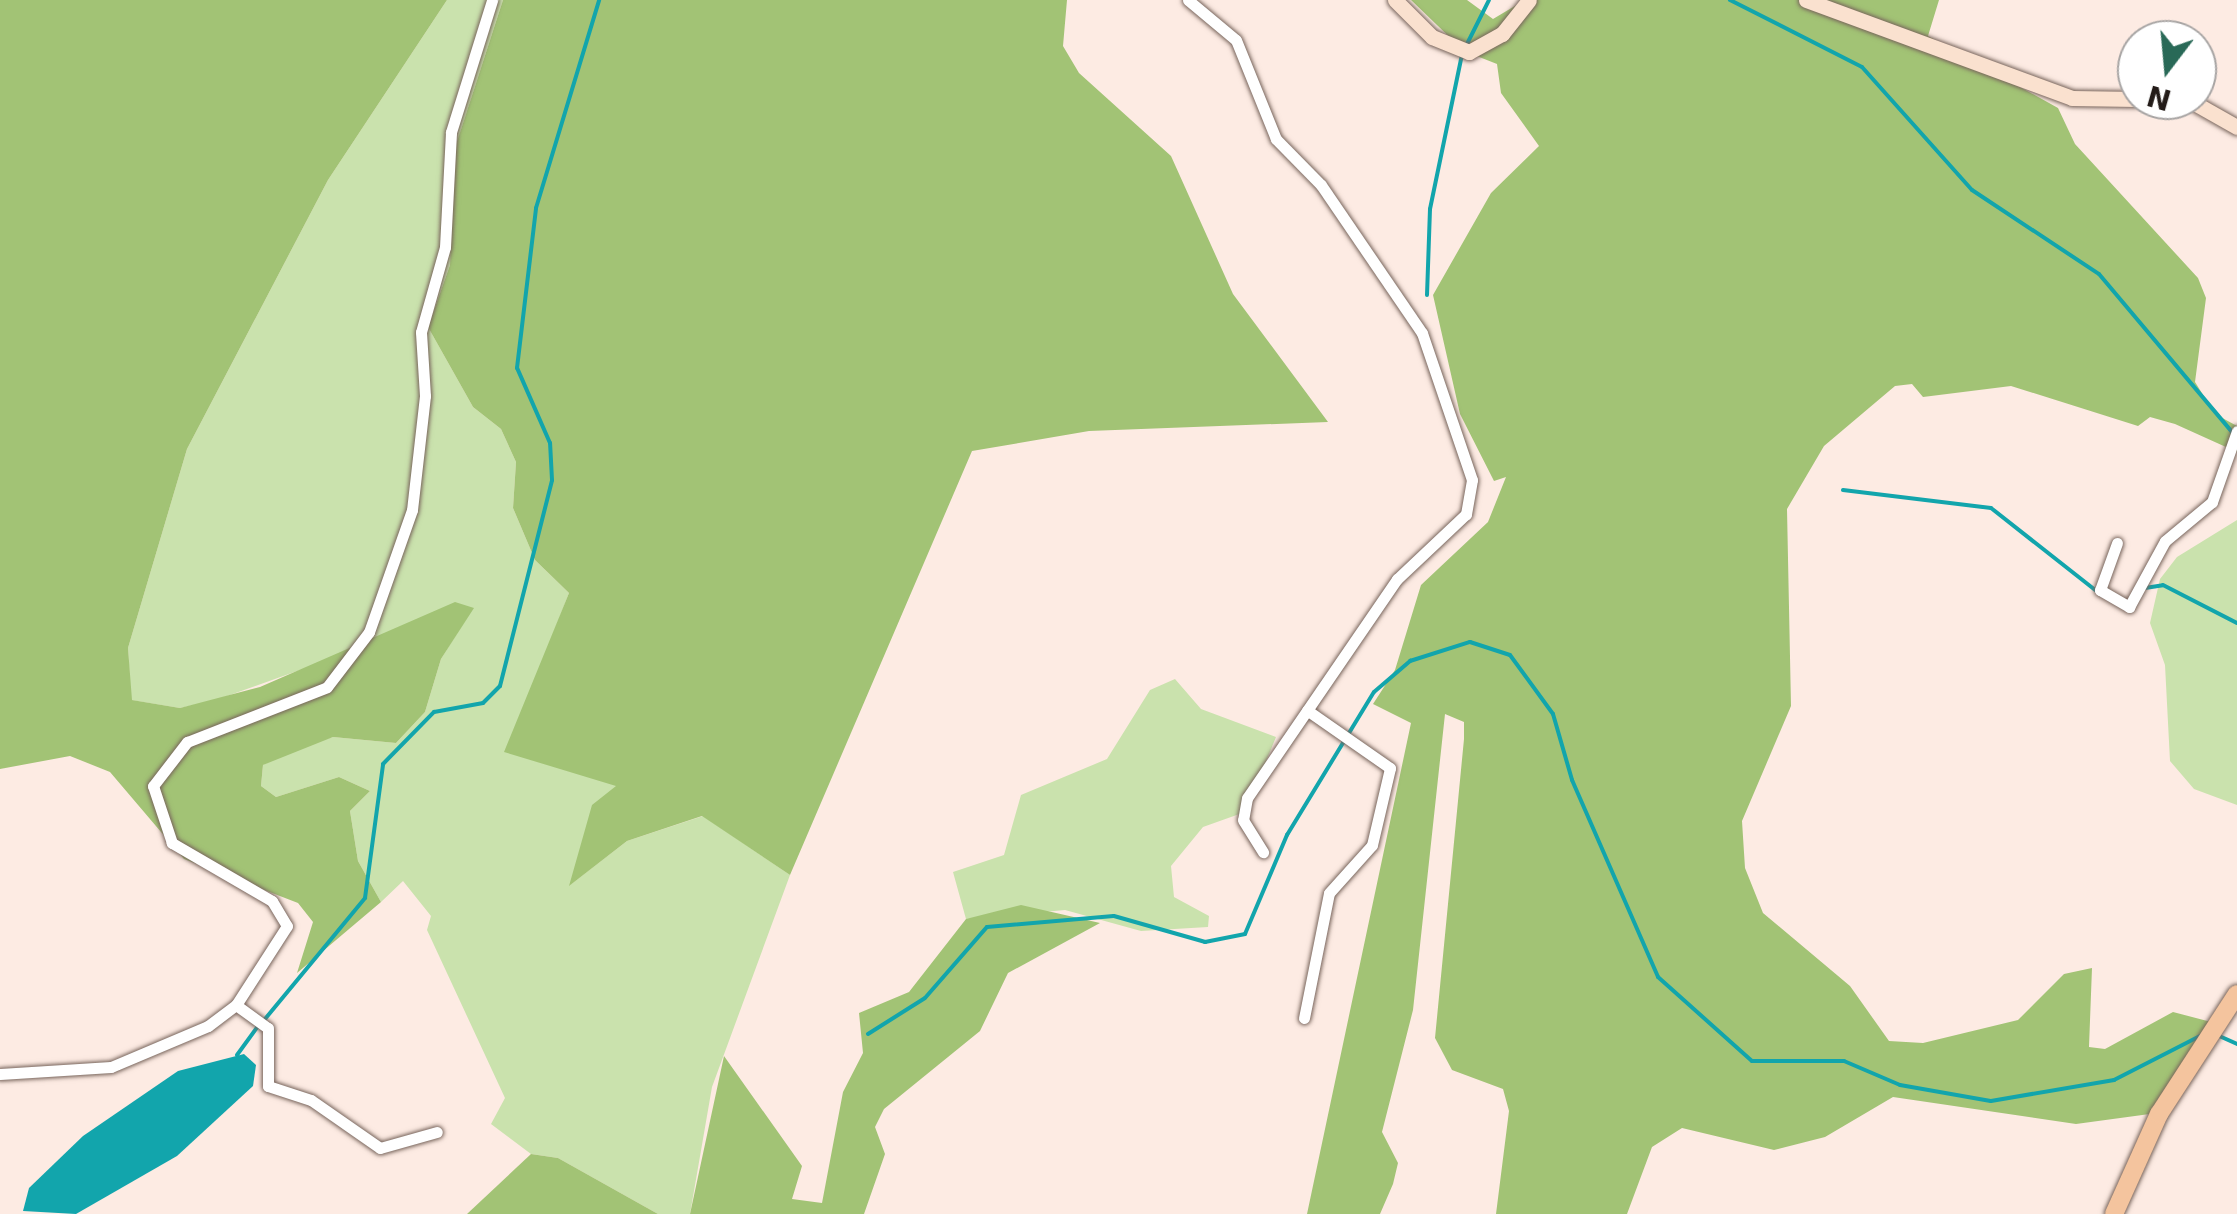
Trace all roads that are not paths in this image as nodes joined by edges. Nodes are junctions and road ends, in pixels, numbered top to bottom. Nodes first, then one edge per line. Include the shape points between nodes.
1 (492, 0) edge
2 (1188, 0) edge
3 (1395, 0) edge
4 (1529, 0) edge
5 (1806, 0) edge
6 (2117, 98) edge
7 (2237, 431) edge
8 (2117, 543) dead end
9 (1307, 710) junction
10 (1262, 852) dead end
11 (2237, 994) edge
12 (236, 1004) junction
13 (1304, 1018) dead end
14 (0, 1074) edge
15 (436, 1132) dead end
16 (2114, 1214) edge

1 - 12 street via 451,132 445,246 421,332 425,396 412,510 369,632 327,686 186,742 153,786 172,843 286,915
2 - 9 street via 1236,40 1276,139 1321,185 1422,333 1472,480 1466,514 1405,570
3 - 4 street via 1432,38 1469,52 1502,34
5 - 6 street via 2072,98
7 - 8 street via 2212,502 2165,540 2129,607 2100,590
9 - 10 street via 1243,807
9 - 13 street via 1390,768 1372,845 1329,893
11 - 16 main road via 2159,1114
12 - 14 street via 208,1026 111,1067
12 - 15 street via 271,1036 268,1086 311,1100 380,1148

